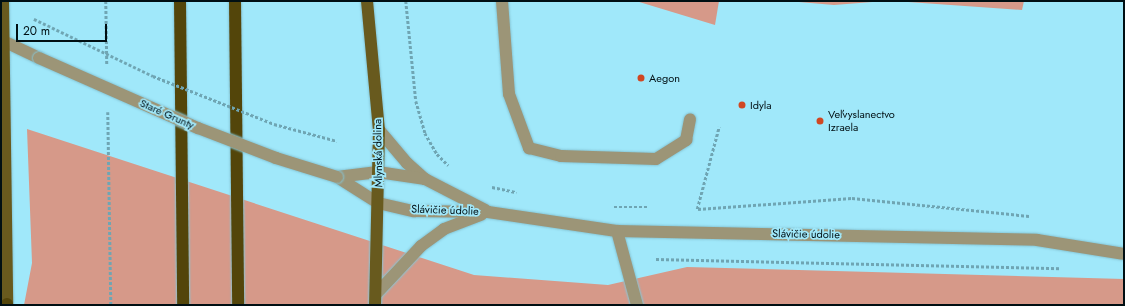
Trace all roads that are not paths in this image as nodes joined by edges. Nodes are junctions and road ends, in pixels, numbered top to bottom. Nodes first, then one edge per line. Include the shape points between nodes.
1 (2, 1) edge
2 (180, 1) edge
3 (235, 1) edge
4 (367, 1) edge
5 (502, 1) edge
6 (2, 40) edge
7 (690, 120) dead end
8 (379, 130) junction
9 (2, 140) edge
10 (378, 172) junction
11 (337, 177) junction
12 (425, 179) junction
13 (378, 203) junction
14 (488, 212) junction
15 (617, 231) junction
16 (1124, 254) edge
17 (375, 300) edge
18 (7, 305) edge
19 (183, 305) edge
20 (238, 305) edge
21 (637, 305) edge

1 - 6 main road
2 - 19 highway
3 - 20 highway
4 - 8 main road, Mlynská dolina
5 - 7 street via 508,94 530,148 561,156 656,159 686,140
6 - 9 main road
6 - 11 street, Staré Grunty, bridge via 198,128 276,158
8 - 10 main road, Mlynská dolina
8 - 12 street, Slávičie údolie
9 - 18 main road
10 - 11 street, Staré Grunty
10 - 12 street, Slávičie údolie
10 - 13 main road, Mlynská dolina
11 - 13 street, Staré Grunty
12 - 14 street, Slávičie údolie
13 - 14 street, Slávičie údolie via 414,211
13 - 17 main road, Mlynská dolina
14 - 15 street, Slávičie údolie
14 - 17 street, Slávičie údolie via 444,229 421,246
15 - 16 street, Slávičie údolie via 1037,240
15 - 21 street via 626,256

